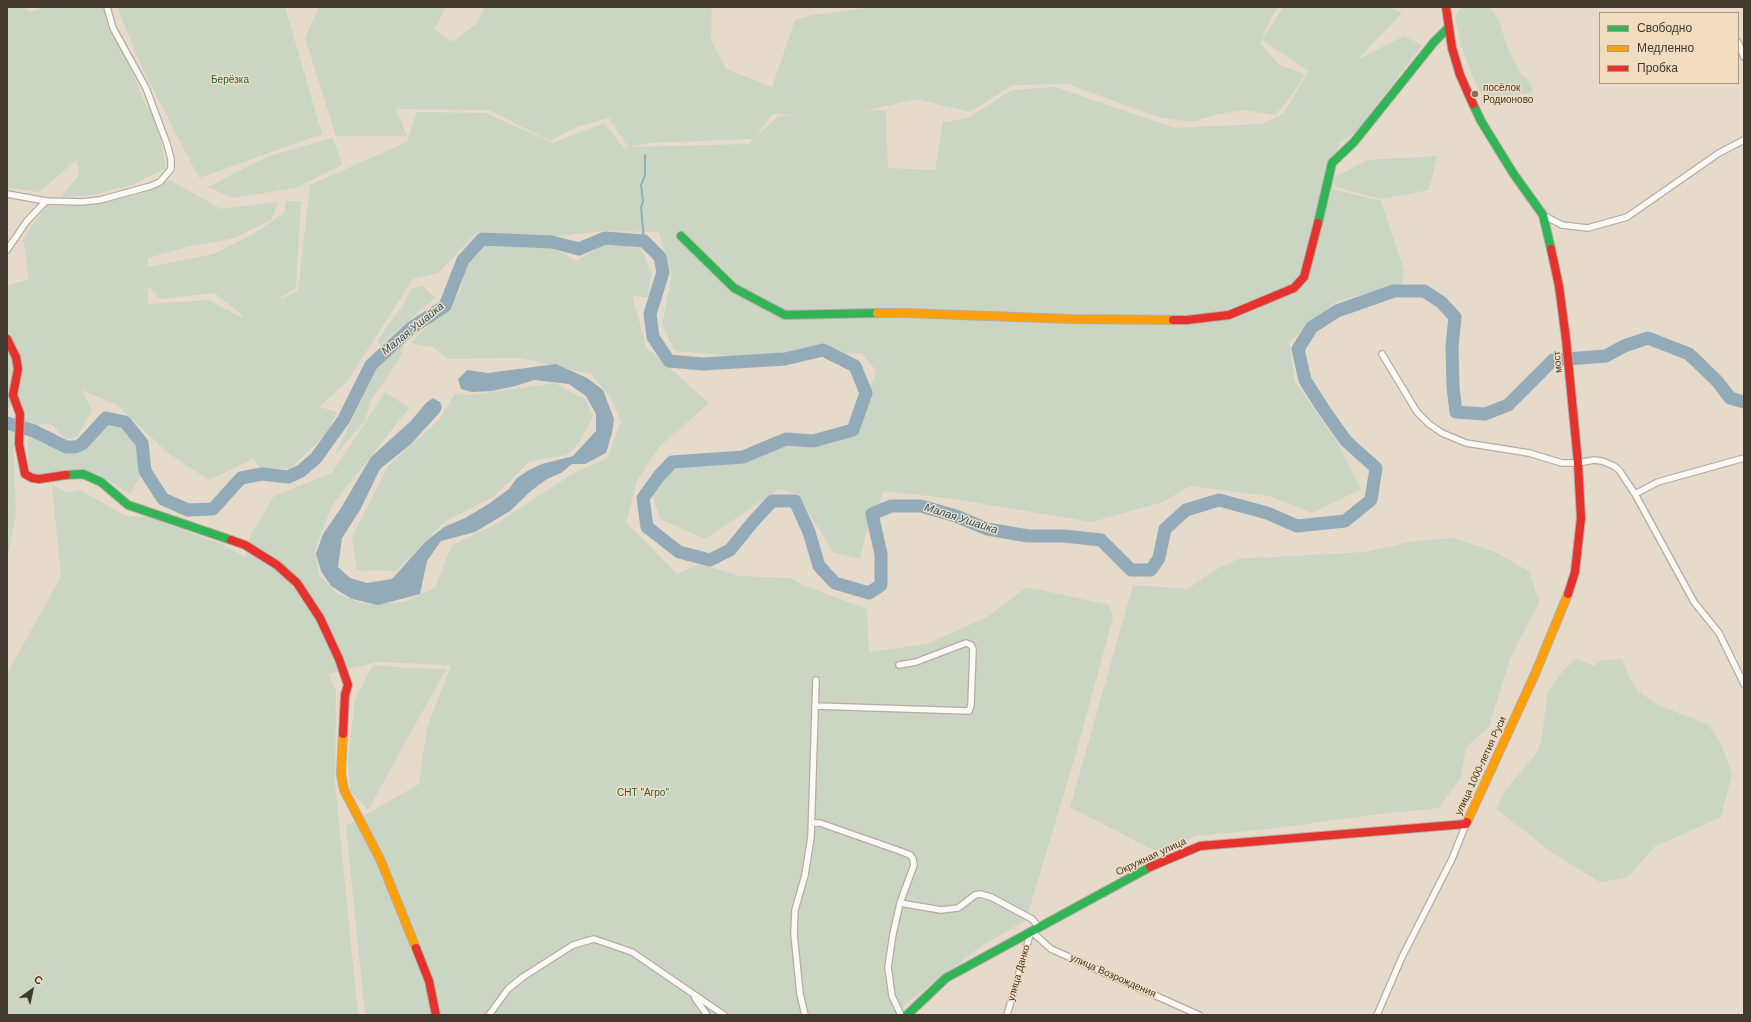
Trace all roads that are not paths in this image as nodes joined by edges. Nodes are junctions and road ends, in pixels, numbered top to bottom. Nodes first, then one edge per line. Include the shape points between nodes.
1 (107, 7) edge
2 (1446, 7) edge
3 (1448, 28) junction
4 (1739, 44) edge
5 (1744, 57) edge
6 (1744, 140) edge
7 (7, 194) edge
8 (46, 201) junction
9 (1543, 215) junction
10 (681, 236) dead end
11 (7, 250) edge
12 (7, 339) edge
13 (1382, 354) dead end
14 (1744, 458) edge
15 (1578, 463) junction
16 (1635, 494) junction
17 (899, 664) dead end
18 (816, 680) dead end
19 (1744, 684) edge
20 (815, 706) junction
21 (812, 823) junction
22 (1466, 824) junction
23 (900, 902) junction
24 (1038, 926) junction
25 (1031, 931) junction
26 (690, 992) junction
27 (436, 1015) edge
28 (489, 1015) edge
29 (708, 1015) edge
30 (724, 1015) edge
31 (805, 1015) edge
32 (901, 1015) edge
33 (906, 1015) edge
34 (1007, 1015) edge
35 (1200, 1015) edge
36 (1377, 1015) edge

1 - 8 street via 113,28 146,88 167,144 171,169 160,182 134,192 81,202
2 - 3 street
3 - 9 street via 1460,75 1481,121
3 - 10 street via 1354,142 1332,163 1304,277 1294,288 1229,315 1187,320 906,313 785,315 734,288
4 - 5 street
6 - 9 street via 1712,157 1627,217 1588,228 1562,224
7 - 8 street
8 - 11 street via 27,221
9 - 15 street, мост via 1559,286
12 - 27 street via 16,357 18,369 13,395 20,414 19,444 25,474 39,479 83,474 101,482 128,505 245,545 277,565 297,583 327,631 348,685 345,695 341,774 344,790 380,859 429,981
13 - 15 street via 1417,412 1442,433 1466,443 1529,453 1562,463
14 - 16 street via 1658,482
15 - 16 street via 1594,460 1614,466
15 - 22 street, улица 1000-летия Руси via 1581,518 1578,557 1566,598 1535,674
16 - 19 street via 1694,602 1719,633
17 - 20 street via 916,662 966,643 971,645 973,649 969,711
18 - 20 street
20 - 21 street
21 - 23 street via 820,823 910,855 914,859 914,865
21 - 31 street via 809,857 795,910 800,994
22 - 24 street, Окружная улица via 1200,846 1171,856
22 - 36 street, улица 1000-летия Руси via 1452,859 1402,957
23 - 24 street via 940,910 958,908 980,894 1032,919
23 - 32 street via 892,934 888,967 892,996
24 - 25 street, Окружная улица
25 - 33 street, Окружная улица via 946,978
25 - 34 street, улица Данко
25 - 35 street, улица Возрождения via 1052,949
26 - 28 street via 632,952 594,939 573,945 523,977 508,988
26 - 29 street
26 - 30 street

